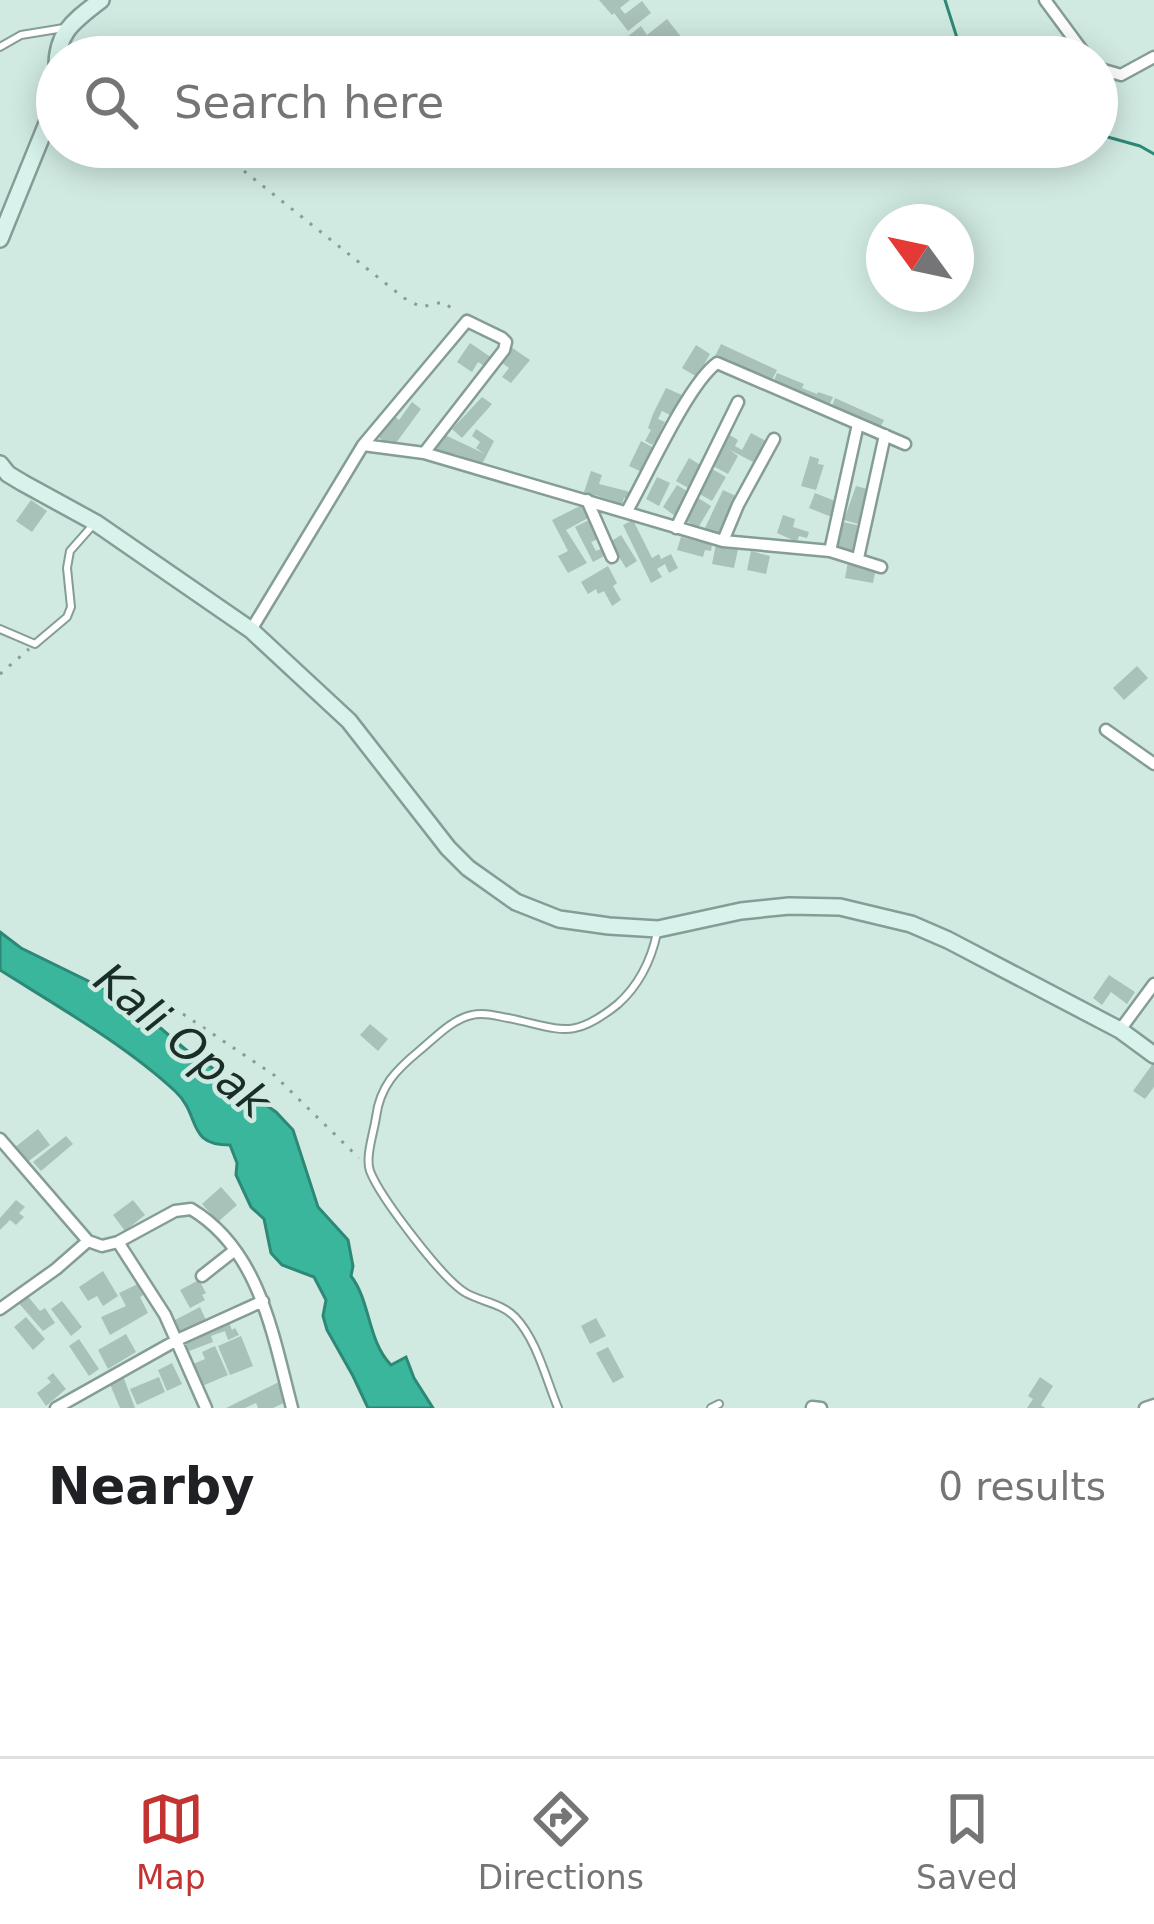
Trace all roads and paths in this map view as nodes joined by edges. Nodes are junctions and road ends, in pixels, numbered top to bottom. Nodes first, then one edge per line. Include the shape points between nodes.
1 (101, 0) edge
2 (1045, 0) edge
3 (70, 27) junction
4 (62, 36) edge
5 (1072, 36) edge
6 (0, 47) edge
7 (1154, 57) edge
8 (1118, 75) edge
9 (36, 150) edge
10 (244, 171) dead end
11 (0, 238) edge
12 (467, 321) junction
13 (738, 402) dead end
14 (858, 424) junction
15 (885, 435) junction
16 (774, 440) dead end
17 (905, 444) dead end
18 (363, 445) junction
19 (424, 453) junction
20 (0, 464) edge
21 (587, 500) junction
22 (627, 511) junction
23 (96, 523) junction
24 (676, 528) junction
25 (723, 541) junction
26 (830, 551) junction
27 (612, 557) dead end
28 (858, 558) junction
29 (881, 567) dead end
30 (0, 629) edge
31 (251, 630) junction
32 (35, 644) junction
33 (0, 674) edge
34 (1106, 730) dead end
35 (1154, 764) edge
36 (658, 928) junction
37 (1154, 984) edge
38 (183, 1014) dead end
39 (1120, 1030) junction
40 (1154, 1055) edge
41 (0, 1139) edge
42 (369, 1168) junction
43 (88, 1241) junction
44 (118, 1242) junction
45 (235, 1250) junction
46 (202, 1276) dead end
47 (262, 1301) junction
48 (0, 1309) edge
49 (177, 1340) junction
50 (291, 1404) edge
51 (1154, 1405) edge
52 (812, 1407) edge
53 (56, 1408) edge
54 (206, 1408) edge
55 (277, 1408) edge
56 (558, 1408) edge
57 (821, 1408) edge
58 (1145, 1408) edge

1 - 3 street
2 - 5 street
3 - 4 street
3 - 6 lane
7 - 8 street
9 - 11 street
10 - 12 path via 404,298 421,307 443,302
12 - 18 street
12 - 19 street via 506,346
13 - 24 street
14 - 15 street
14 - 22 street via 717,363
14 - 26 street
15 - 17 street
15 - 28 street
16 - 25 street
18 - 19 street
18 - 31 street
19 - 21 street
20 - 23 street
21 - 22 street
21 - 27 street
22 - 24 street
23 - 31 street
23 - 32 lane via 70,551 67,617
24 - 25 street
25 - 26 street
26 - 28 street
28 - 29 street
30 - 32 lane
31 - 36 street via 349,722 448,848 494,887 559,919
32 - 33 path
34 - 35 street
36 - 39 street via 741,910 839,907 948,940
36 - 42 lane via 636,985 585,1028 464,1016 397,1069 377,1104
37 - 39 street
38 - 42 path via 274,1076
39 - 40 street
41 - 43 street
42 - 56 lane via 442,1273 466,1294 514,1315
43 - 44 street
43 - 48 street
44 - 45 street via 191,1209
44 - 49 street
45 - 46 street
45 - 47 street
47 - 49 street
47 - 50 street
49 - 53 street
49 - 54 street
50 - 55 street
51 - 58 street
52 - 57 street

